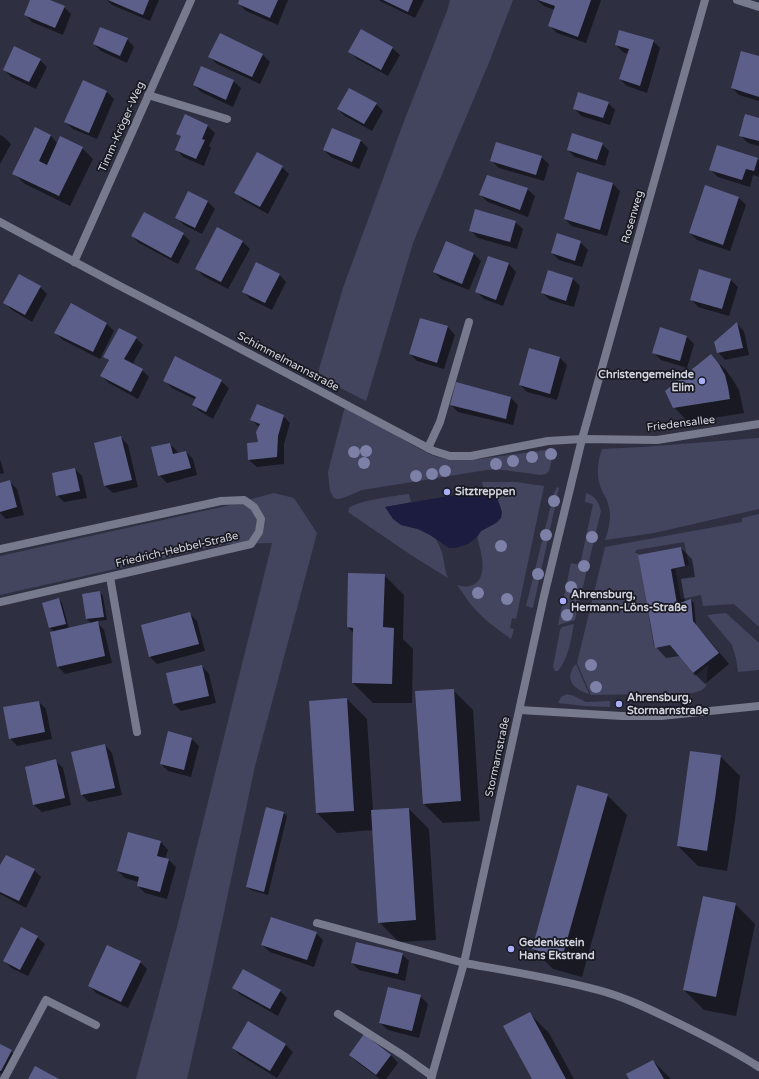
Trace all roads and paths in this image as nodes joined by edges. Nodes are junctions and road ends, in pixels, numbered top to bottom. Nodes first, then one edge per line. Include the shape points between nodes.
1 (190, 0) edge
2 (704, 0) edge
3 (737, 0) edge
4 (759, 7) edge
5 (148, 95) junction
6 (227, 120) dead end
7 (0, 222) edge
8 (74, 262) junction
9 (469, 322) dead end
10 (759, 424) edge
11 (582, 439) junction
12 (428, 448) junction
13 (0, 549) edge
14 (110, 577) junction
15 (0, 602) edge
16 (759, 706) edge
17 (520, 710) junction
18 (137, 732) dead end
19 (317, 923) dead end
20 (464, 963) junction
21 (338, 1014) dead end
22 (96, 1025) dead end
23 (759, 1067) edge
24 (432, 1078) edge
25 (4, 1079) edge

1 - 5 street, Timm-Kröger-Weg
2 - 11 street, Rosenweg
3 - 4 street
5 - 6 street
5 - 8 street, Timm-Kröger-Weg
7 - 8 street, Schimmelmannstraße
8 - 12 street, Schimmelmannstraße
9 - 12 street via 440,422
10 - 11 street, Friedensallee via 657,440
11 - 12 street, Schimmelmannstraße via 548,441 471,456 450,456
11 - 17 street, Stormarnstraße via 544,596
13 - 14 street, Friedrich-Hebbel-Straße via 220,501 244,500 254,507 261,519 259,532 251,544
14 - 15 street, Friedrich-Hebbel-Straße
14 - 18 street
16 - 17 street via 661,716
17 - 20 street, Stormarnstraße
19 - 20 street
20 - 23 street via 556,980 598,990 641,1005 735,1052
20 - 24 street, Stormarnstraße
21 - 24 street via 404,1056
22 - 25 street via 46,1000

